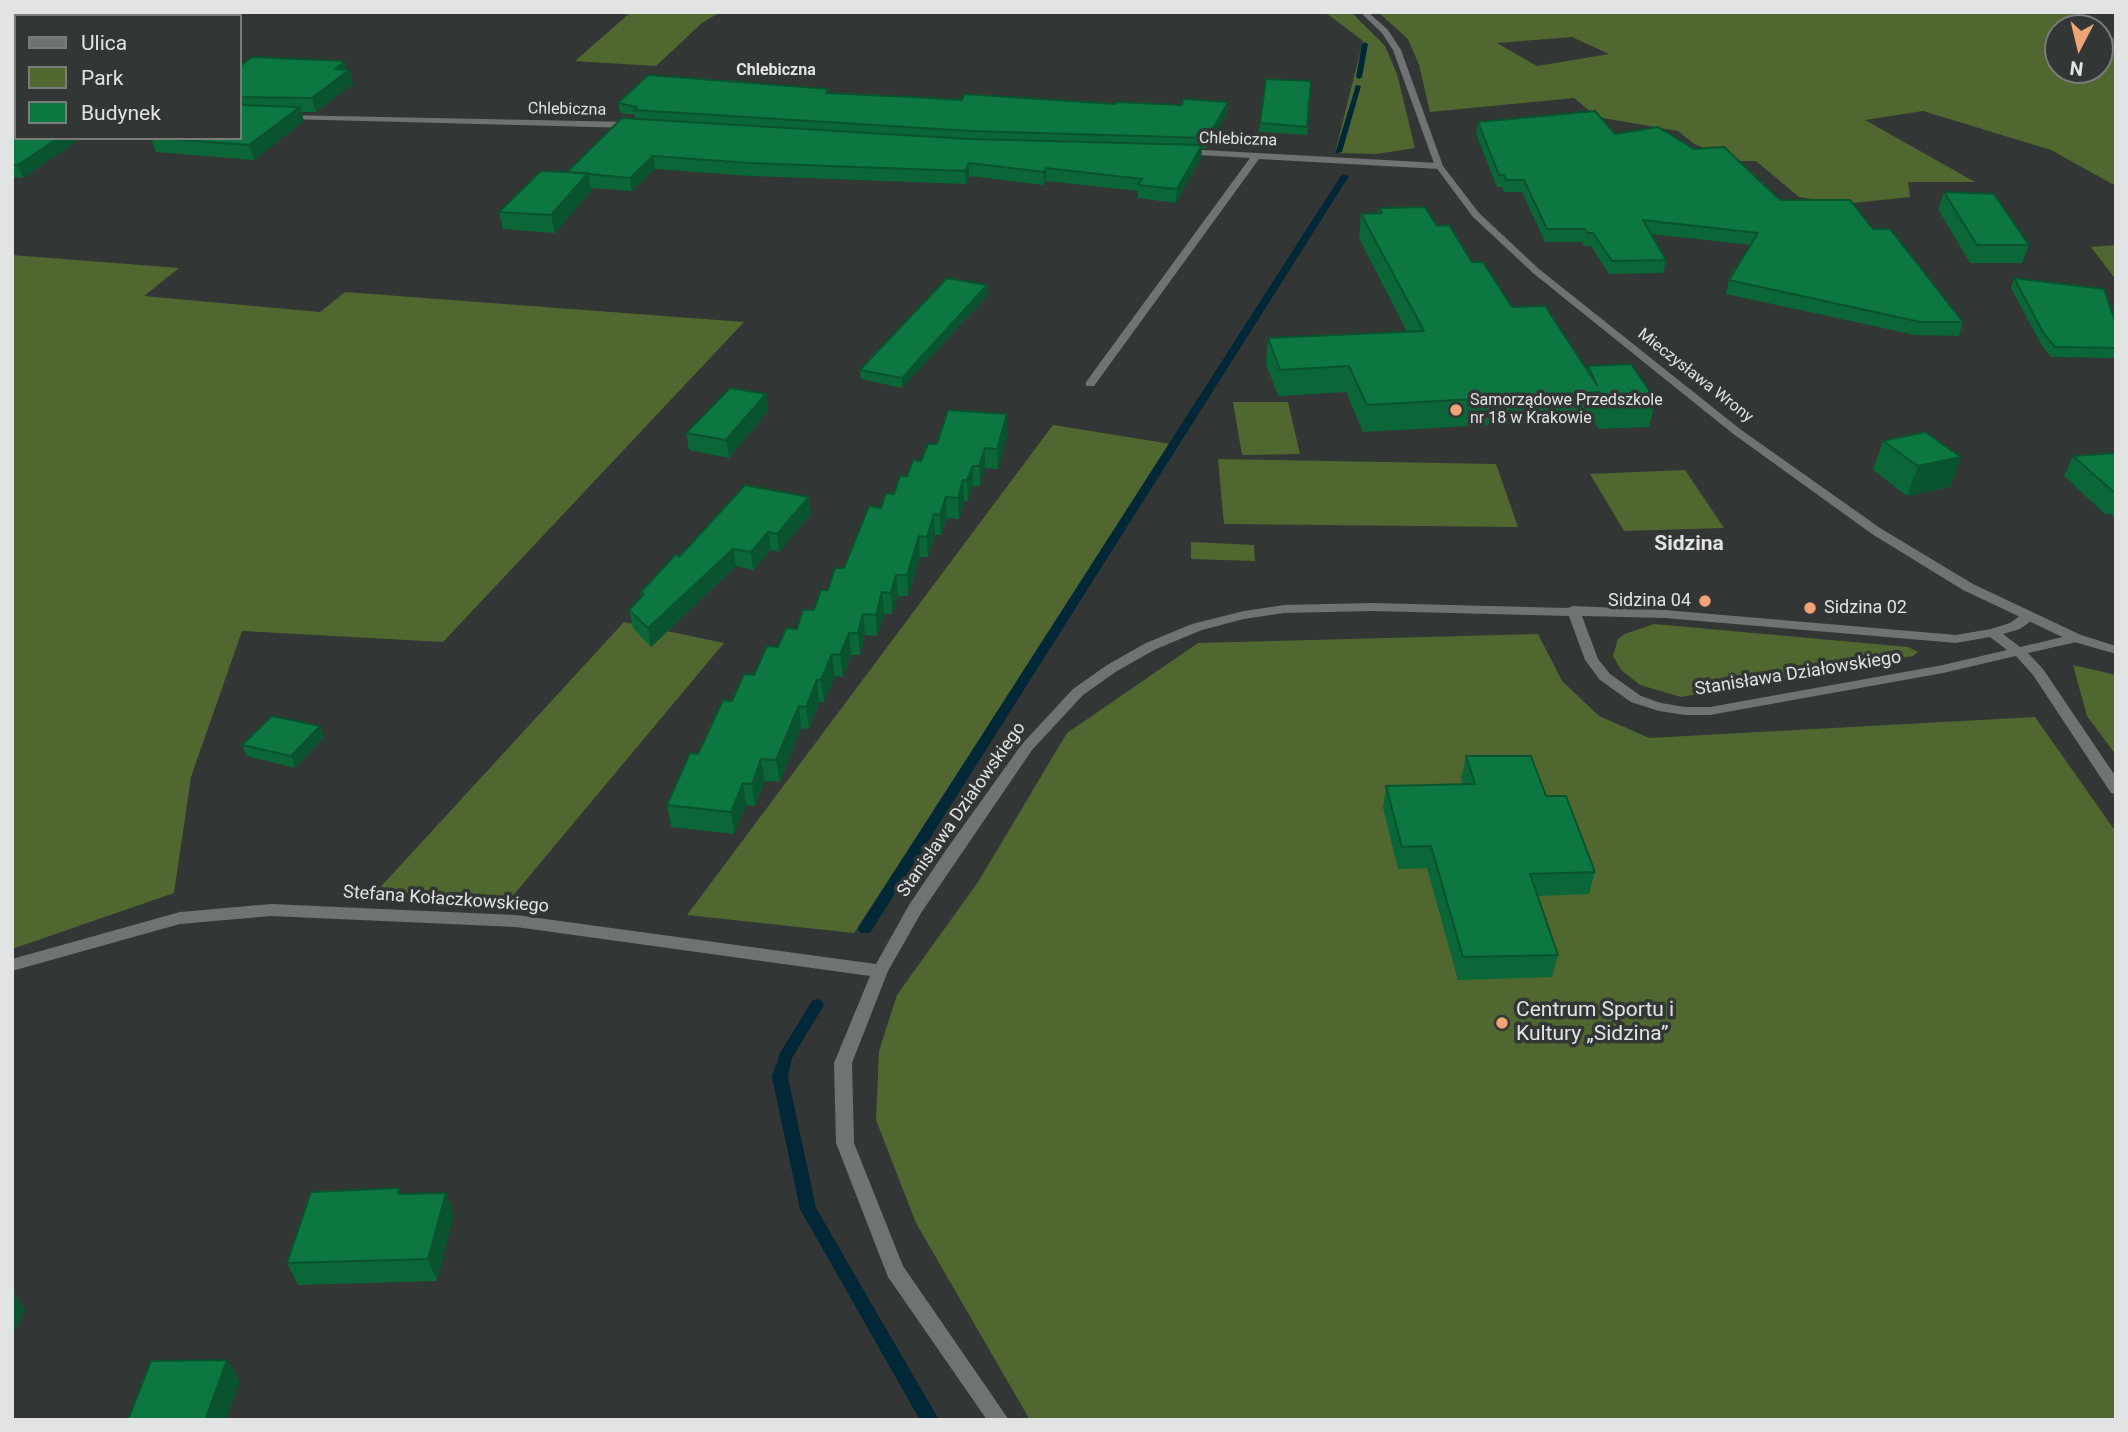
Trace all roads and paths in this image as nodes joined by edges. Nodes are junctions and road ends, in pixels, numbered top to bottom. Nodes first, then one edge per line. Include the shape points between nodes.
1 (1363, 12) edge
2 (280, 116) edge
3 (647, 125) edge
4 (1171, 152) edge
5 (1257, 155) junction
6 (1438, 166) junction
7 (1090, 384) dead end
8 (1573, 610) junction
9 (2029, 616) junction
10 (1993, 633) junction
11 (2076, 638) junction
12 (2116, 650) edge
13 (2020, 653) junction
14 (2116, 789) edge
15 (12, 965) edge
16 (880, 971) junction
17 (999, 1420) edge

1 - 6 street, Mieczysława Wrony via 1397,50
2 - 3 street, Chlebiczna
4 - 5 street, Chlebiczna
5 - 6 street, Chlebiczna
5 - 7 street
6 - 9 street, Mieczysława Wrony via 1493,233 1735,431 1913,555
8 - 10 street, Stanisława Działowskiego via 1918,637 1956,639
8 - 13 street, Stanisława Działowskiego via 1588,652 1605,677 1636,699 1685,711 1710,711
8 - 16 street, Stanisława Działowskiego via 1284,609 1197,627 1151,646 1078,692 1027,747 951,854
9 - 10 street, Stanisława Działowskiego
9 - 11 street, Mieczysława Wrony
10 - 13 street
11 - 12 street, Mieczysława Wrony
11 - 13 street, Stanisława Działowskiego
13 - 14 street via 2038,672
15 - 16 street, Stefana Kołaczkowskiego via 180,918 271,910 516,921
16 - 17 street, Stanisława Działowskiego via 843,1063 845,1143 895,1271

